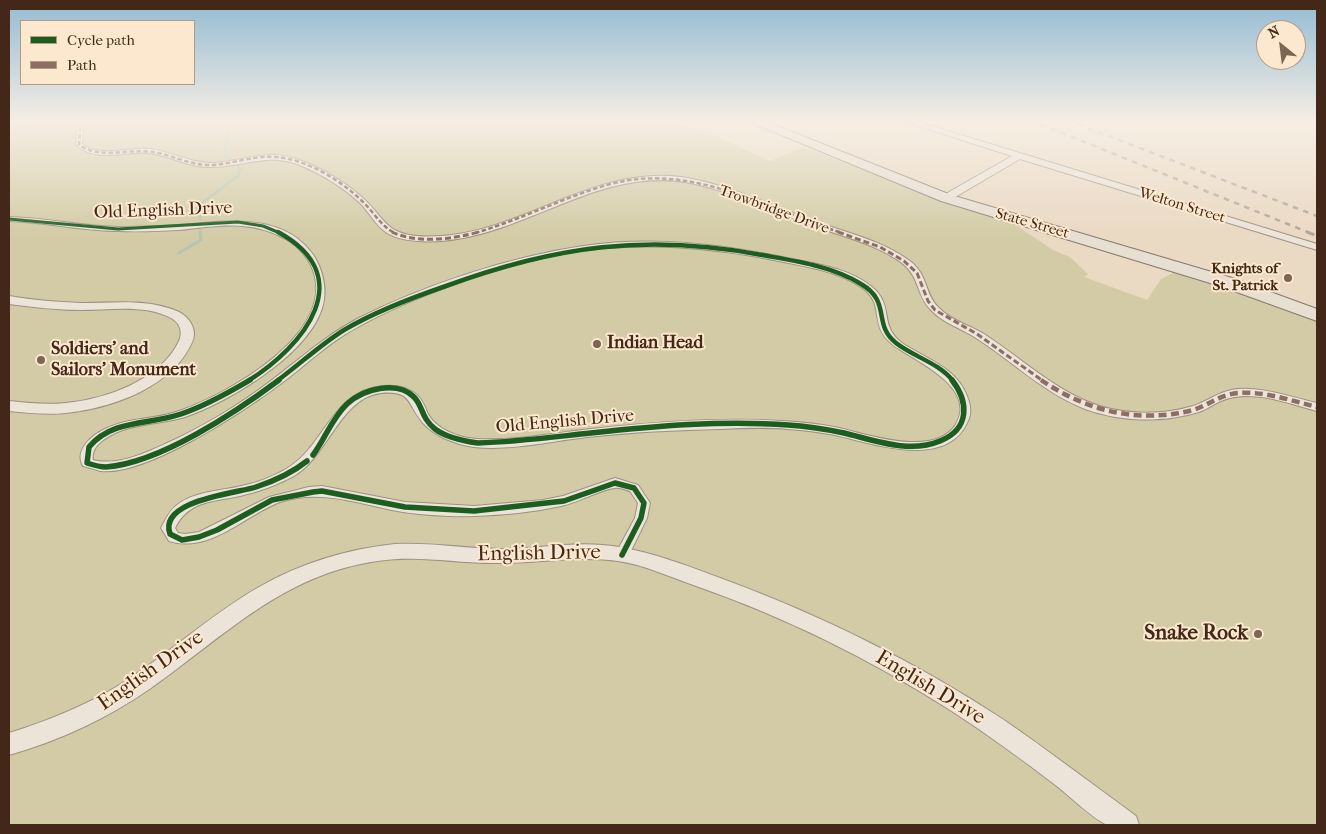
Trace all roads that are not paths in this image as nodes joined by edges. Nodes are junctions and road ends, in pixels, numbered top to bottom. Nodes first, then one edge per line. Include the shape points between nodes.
1 (172, 159) edge
2 (256, 159) edge
3 (282, 159) edge
4 (849, 159) edge
5 (1014, 159) edge
6 (1029, 159) edge
7 (946, 198) junction
8 (9, 220) edge
9 (1317, 247) edge
10 (9, 300) edge
11 (1316, 313) edge
12 (9, 406) edge
13 (1317, 406) edge
14 (622, 555) junction
15 (9, 744) edge
16 (1121, 821) edge

1 - 2 street, Trowbridge Drive via 200,165
3 - 13 street, Trowbridge Drive via 291,160 346,188 366,204 390,231 421,238 452,237 480,231 625,181 653,178 692,182 798,218 897,257 918,273 934,309 1064,394 1090,407 1129,415 1170,414 1197,409 1224,395 1239,393
4 - 7 main road, State Street
5 - 7 street
6 - 9 street, Welton Street
7 - 11 main road, State Street via 1226,282
8 - 14 street, Old English Drive via 119,229 256,223 278,231 301,246 319,276 320,298 312,318 274,362 241,386 196,409 165,419 127,425 102,436 93,442 85,456 88,463 98,468 132,462 188,437 264,391 333,337 378,312 499,267 584,247 629,242 693,244 760,254 855,280 873,291 881,305 884,331 893,342 937,366 960,392 964,419 948,438 924,445 890,444 806,426 755,424 654,428 478,443 453,438 437,429 423,417 418,403 409,393 378,389 347,404 317,450 298,468 247,490 197,500 175,514 168,528 176,538 194,539 218,530 273,500 308,492 322,491 414,508 474,511 564,501 615,483 634,488 644,503 641,518
10 - 12 street via 158,310 178,317 186,326 188,335 179,354 167,366 117,396 65,408
14 - 15 street, English Drive via 579,552 494,556 404,551 359,557 326,566 283,582 240,608 158,671 112,701 56,729
14 - 16 street, English Drive via 746,596 854,643 988,723

